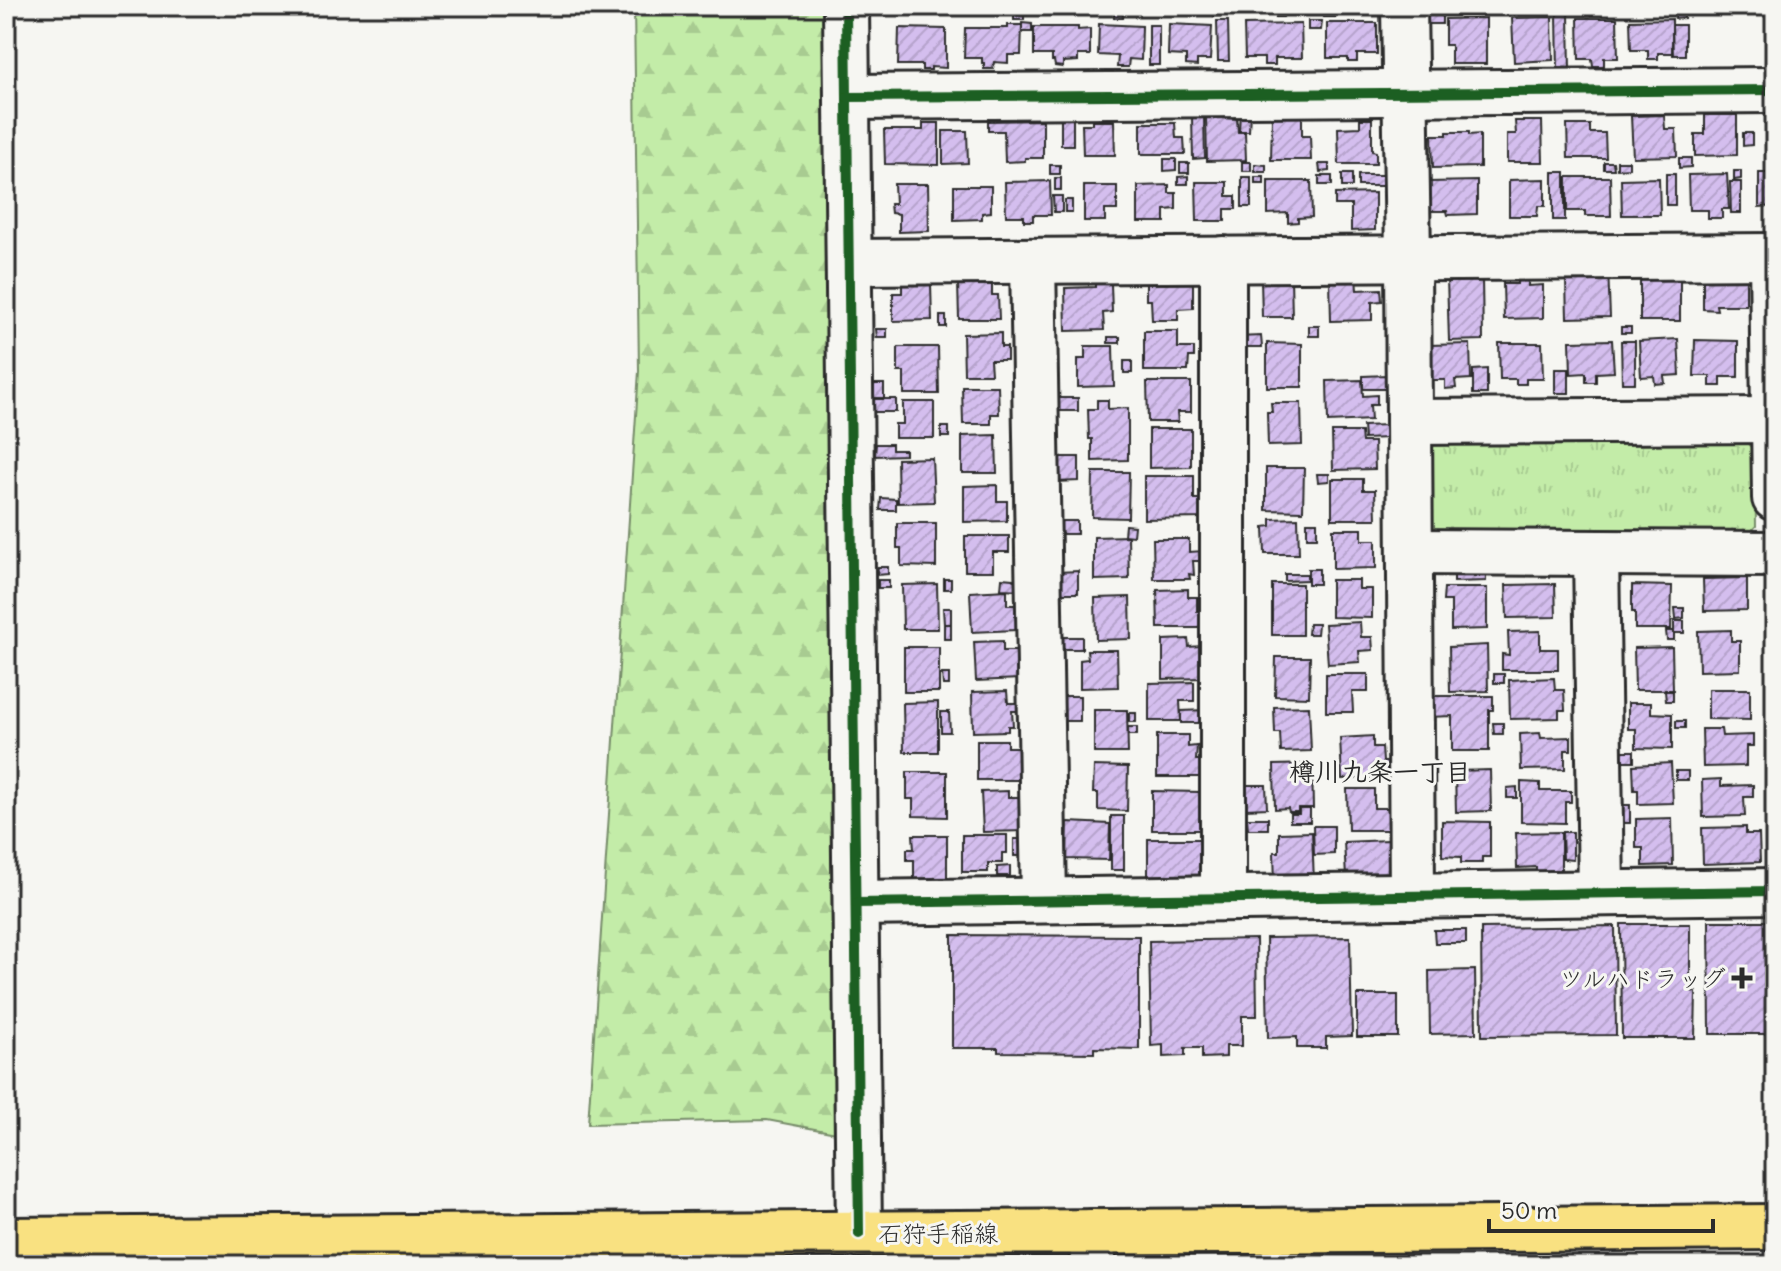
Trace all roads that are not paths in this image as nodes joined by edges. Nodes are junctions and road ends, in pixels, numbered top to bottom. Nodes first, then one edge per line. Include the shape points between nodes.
1 (846, 6) edge
2 (1404, 6) edge
3 (1775, 90) edge
4 (1406, 92) junction
5 (847, 97) junction
6 (1773, 256) edge
7 (1408, 258) junction
8 (1223, 259) junction
9 (1033, 261) junction
10 (849, 262) junction
11 (1774, 420) edge
12 (1409, 422) junction
13 (1775, 498) edge
14 (1410, 552) junction
15 (1596, 553) junction
16 (1775, 554) edge
17 (1775, 891) edge
18 (1601, 893) junction
19 (1412, 896) junction
20 (1223, 898) junction
21 (1044, 900) junction
22 (856, 903) junction
23 (1775, 1227) edge
24 (859, 1234) junction
25 (6, 1240) edge
26 (1092, 1248) edge
27 (738, 1250) edge

1 - 5 street
2 - 4 street
3 - 4 street
4 - 5 street
4 - 7 street
5 - 10 street
6 - 7 street
6 - 11 street
7 - 8 street
7 - 12 street
8 - 9 street
8 - 20 street
9 - 10 street
9 - 21 street
10 - 22 street
11 - 12 street
11 - 13 street
12 - 14 street
14 - 15 street
14 - 19 street
15 - 16 street
15 - 18 street
17 - 18 street
18 - 19 street
19 - 20 street
20 - 21 street
21 - 22 street
22 - 24 street
23 - 26 main road, 石狩手稲線
24 - 26 main road, 石狩手稲線
24 - 27 main road, 石狩手稲線
25 - 27 main road, 石狩手稲線

